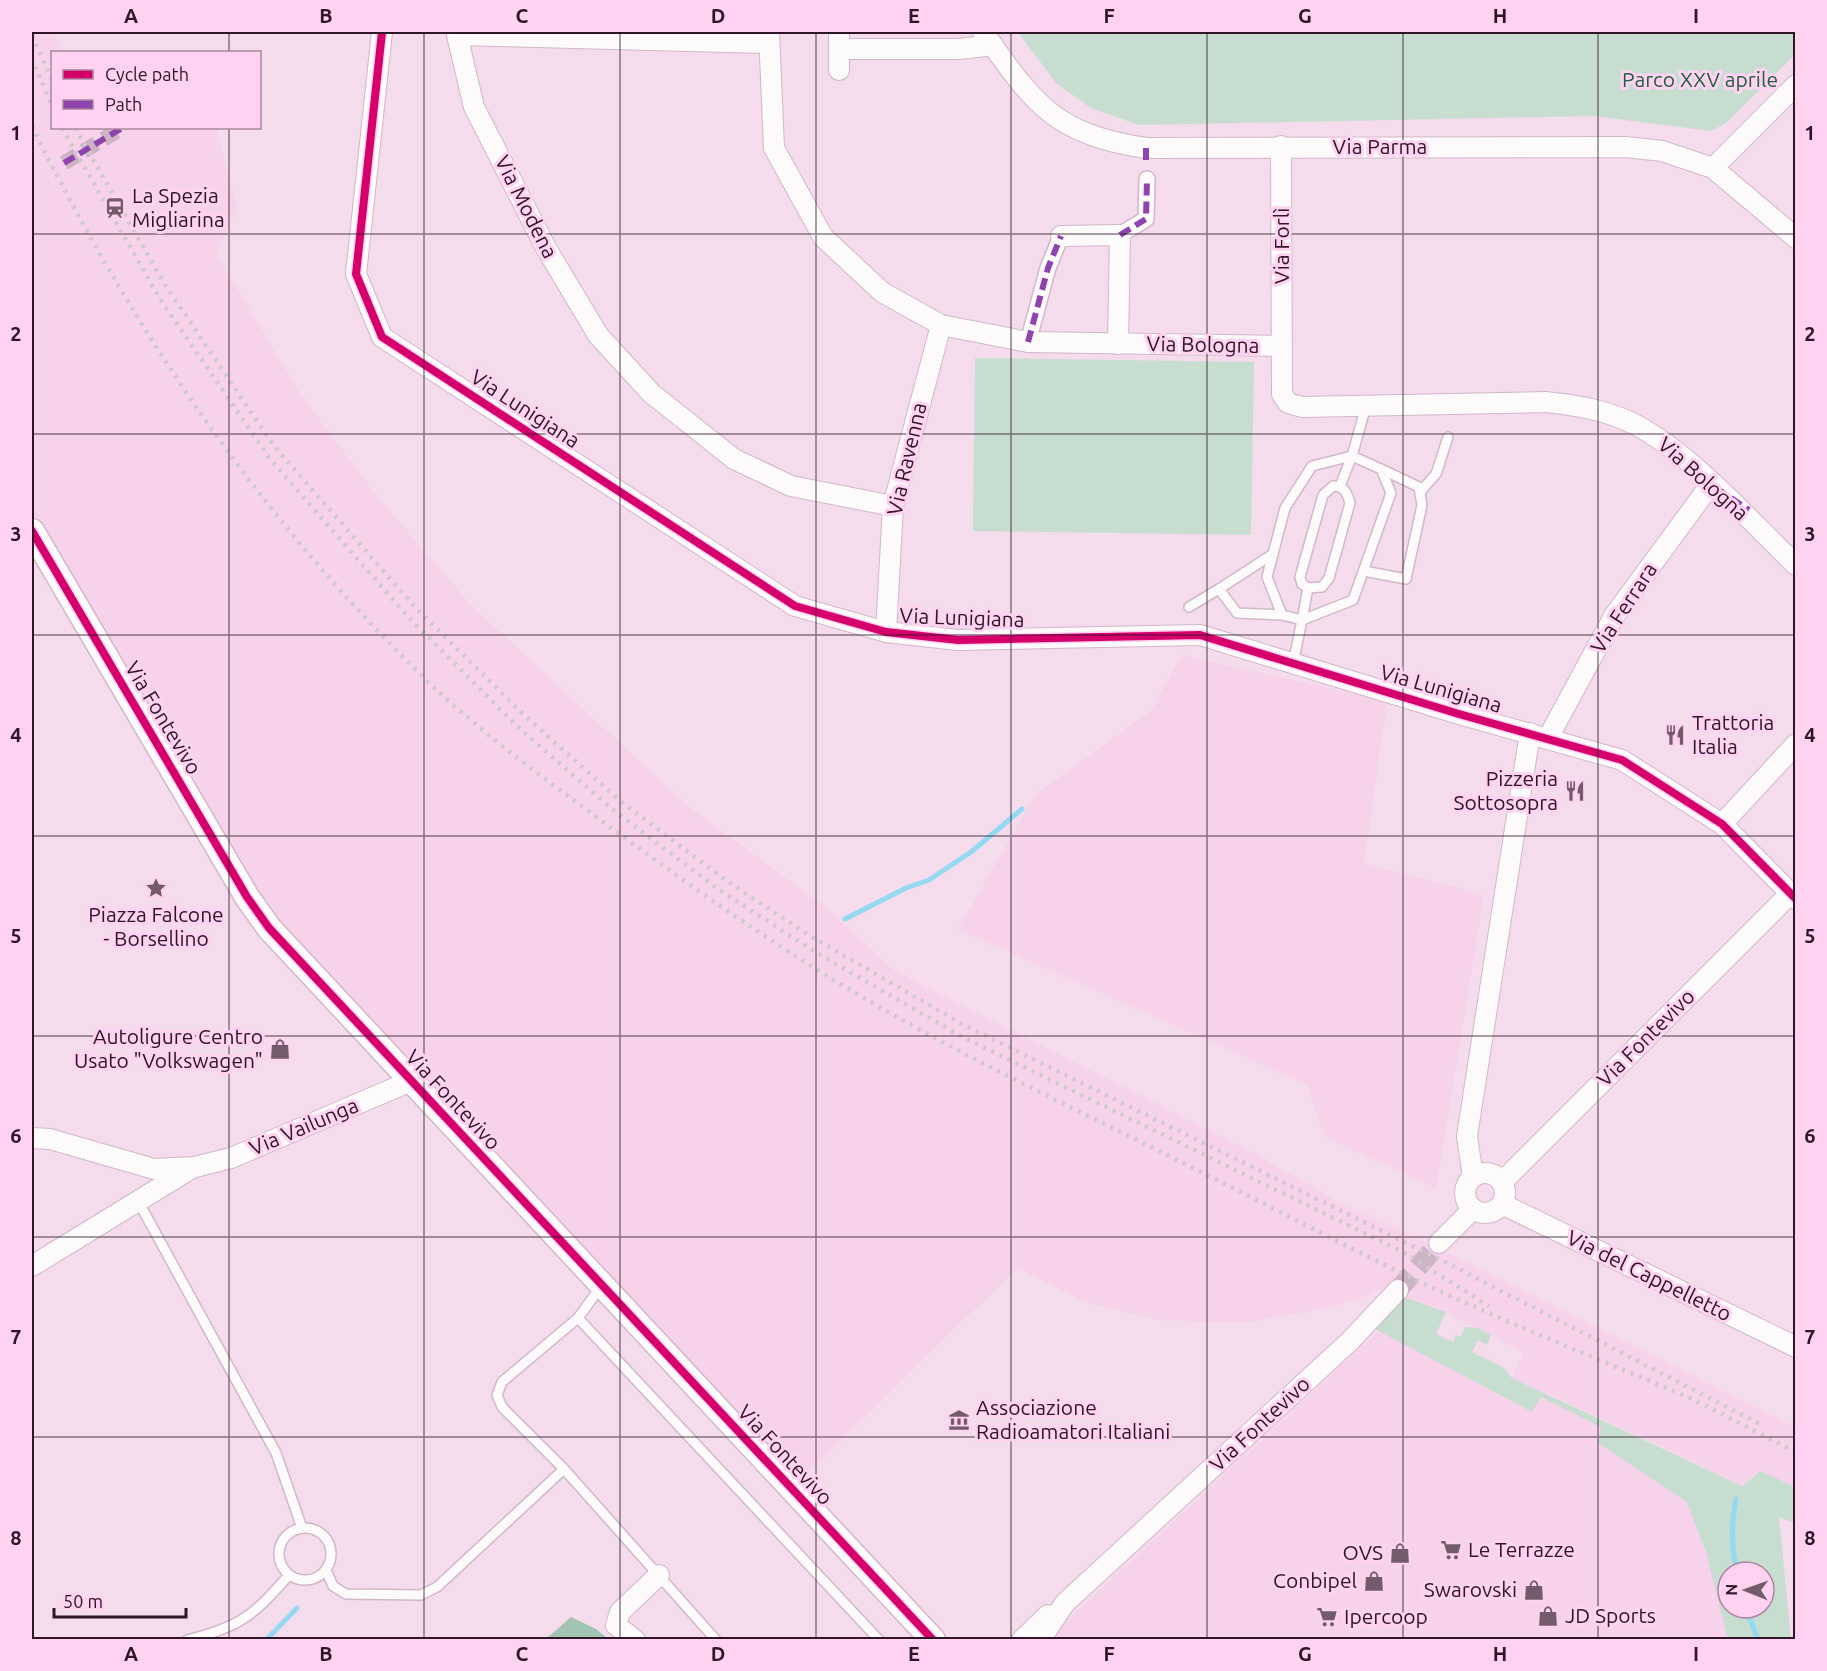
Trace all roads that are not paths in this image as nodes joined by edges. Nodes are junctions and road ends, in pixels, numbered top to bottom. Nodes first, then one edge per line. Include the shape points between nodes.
1 (382, 32) edge
2 (769, 37) edge
3 (988, 38) edge
4 (839, 40) edge
5 (839, 70) dead end
6 (1796, 85) edge
7 (1281, 146) junction
8 (1146, 164) junction
9 (1713, 168) junction
10 (1120, 235) junction
11 (1061, 236) joint
12 (1796, 238) edge
13 (941, 325) junction
14 (1028, 342) junction
15 (1118, 344) junction
16 (1282, 346) junction
17 (1366, 406) junction
18 (1448, 437) dead end
19 (1352, 456) junction
20 (1382, 469) junction
21 (1340, 486) junction
22 (1714, 486) junction
23 (1420, 492) junction
24 (892, 506) junction
25 (1749, 510) dead end
26 (32, 531) edge
27 (1273, 554) junction
28 (1796, 566) edge
29 (1364, 571) junction
30 (1308, 588) junction
31 (1220, 589) junction
32 (1189, 607) dead end
33 (1282, 615) junction
34 (1302, 620) junction
35 (886, 632) junction
36 (1293, 664) junction
37 (1539, 735) junction
38 (1796, 744) edge
39 (1722, 824) junction
40 (1793, 896) edge
41 (411, 1081) junction
42 (32, 1138) edge
43 (195, 1167) junction
44 (1473, 1177) junction
45 (1502, 1182) junction
46 (138, 1201) junction
47 (1502, 1204) junction
48 (1473, 1209) junction
49 (1439, 1243) tunnel mouth
50 (32, 1266) edge
51 (602, 1285) junction
52 (1398, 1290) tunnel mouth
53 (578, 1318) junction
54 (1796, 1347) edge
55 (564, 1468) junction
56 (302, 1528) junction
57 (326, 1570) junction
58 (289, 1575) junction
59 (659, 1575) junction
60 (1065, 1603) junction
61 (930, 1638) edge
62 (187, 1640) edge
63 (635, 1640) edge
64 (716, 1640) edge
65 (879, 1640) edge
66 (1022, 1640) edge
67 (1040, 1640) edge

1 - 35 street, Via Lunigiana via 356,274 382,338 795,606
2 - 13 street, Via Bologna via 774,148 823,237 882,292
2 - 24 street, Via Modena via 457,35 474,106 546,248 598,335 644,385 734,459 791,486
3 - 4 street via 960,49
3 - 8 street, Via Parma via 1029,95 1054,117 1083,133 1117,144
4 - 5 street
6 - 9 street
7 - 8 street, Via Parma
7 - 9 street, Via Parma via 1626,147 1662,151
7 - 16 street, Via Forlì
8 - 10 street via 1146,219
9 - 12 street, Via Parma
10 - 11 street
10 - 15 street
11 - 14 street
13 - 14 street, Via Bologna
13 - 24 street, Via Ravenna
14 - 15 street, Via Bologna
15 - 16 street, Via Bologna
16 - 17 street, Via Bologna via 1282,394 1288,403 1302,407
17 - 19 lane
17 - 22 street, Via Bologna via 1545,402 1578,405 1634,424 1664,441
18 - 23 lane via 1436,474
19 - 20 lane
19 - 21 lane
19 - 27 lane via 1312,466 1285,508
20 - 23 lane via 1419,487
20 - 29 lane via 1391,493
21 - 30 lane via 1333,486 1323,495 1300,577
21 - 30 lane via 1350,503 1329,578 1322,588
22 - 25 street
22 - 28 street, Via Bologna
22 - 37 street, Via Ferrara via 1614,616
23 - 29 lane via 1422,506 1406,579
24 - 35 street, Via Ravenna
26 - 41 street, Via Fontevivo via 252,905 268,928
27 - 31 lane
27 - 33 lane via 1267,577
29 - 34 lane via 1353,600
30 - 34 lane
31 - 32 lane
31 - 33 lane via 1237,613
33 - 34 lane
34 - 36 lane
35 - 36 street, Via Lunigiana via 958,640 1200,635
36 - 37 street, Via Lunigiana
37 - 39 street, Via Lunigiana via 1622,760
37 - 44 street via 1467,1136
38 - 39 street
39 - 40 street, Via Lunigiana
40 - 45 street, Via Fontevivo
41 - 43 street, Via Vailunga via 231,1158
41 - 51 street, Via Fontevivo
42 - 43 street, Via Vailunga via 50,1139 154,1169
43 - 46 street, Via Vailunga
44 - 45 street via 1492,1174
44 - 48 street via 1466,1196
45 - 47 street
46 - 50 street, Via Vailunga
46 - 56 lane via 276,1453
47 - 48 street via 1486,1213
47 - 54 street, Via del Cappelletto
48 - 49 street
51 - 53 lane
51 - 61 street, Via Fontevivo
52 - 60 street, Via Fontevivo via 1350,1341
53 - 55 lane via 502,1382 497,1395 502,1407
53 - 65 lane
55 - 57 lane via 437,1587 421,1595 346,1594 333,1586
55 - 59 lane
56 - 57 lane via 313,1529 328,1542 330,1561
56 - 58 lane via 284,1538 280,1546 279,1557
57 - 58 lane via 308,1580
58 - 62 lane via 266,1601 237,1624
59 - 63 street via 620,1612 616,1625
59 - 64 lane
60 - 66 street, Via Fontevivo
60 - 67 street, Via Fontevivo

